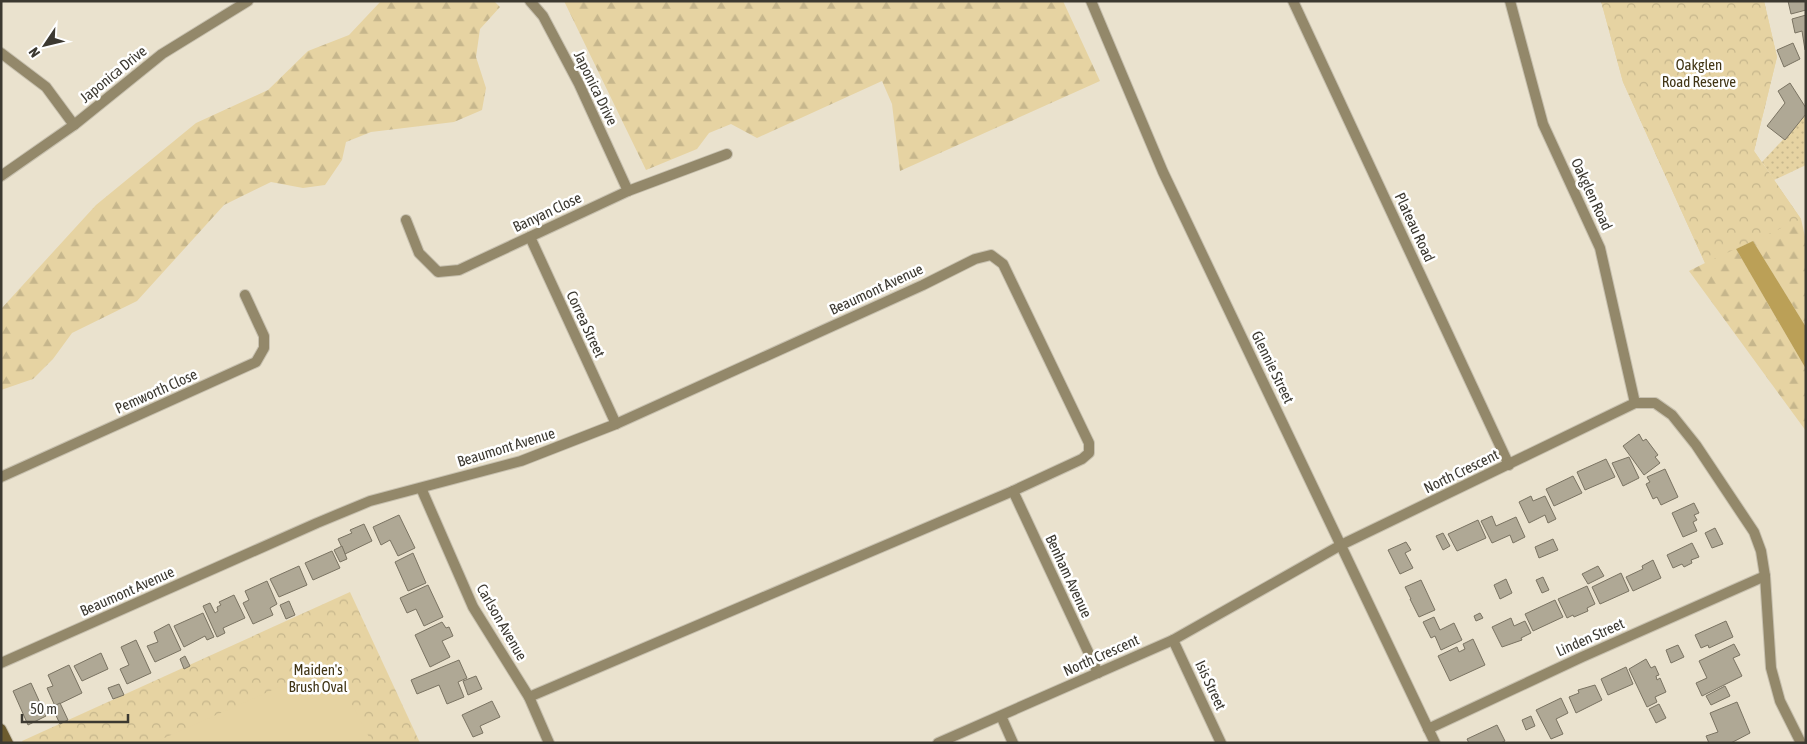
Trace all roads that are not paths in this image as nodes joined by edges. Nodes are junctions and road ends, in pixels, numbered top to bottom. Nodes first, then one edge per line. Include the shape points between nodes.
1 (248, 1) edge
2 (530, 1) edge
3 (1091, 1) edge
4 (1293, 1) edge
5 (1510, 1) edge
6 (1, 53) edge
7 (74, 125) junction
8 (727, 154) dead end
9 (1, 176) edge
10 (628, 191) junction
11 (406, 220) dead end
12 (530, 237) junction
13 (245, 295) dead end
14 (1635, 403) junction
15 (616, 424) junction
16 (1509, 464) junction
17 (1, 477) edge
18 (421, 488) junction
19 (1013, 491) junction
20 (1341, 545) junction
21 (1765, 576) junction
22 (1173, 640) junction
23 (1, 663) edge
24 (1098, 673) junction
25 (529, 697) junction
26 (1001, 716) junction
27 (1, 729) edge
28 (1428, 729) junction
29 (8, 743) edge
30 (550, 743) edge
31 (938, 743) edge
32 (1013, 743) edge
33 (1221, 743) edge
34 (1435, 743) edge
35 (1801, 743) edge

1 - 7 street, Japonica Drive via 162,54
2 - 10 street, Japonica Drive via 543,16 579,84
3 - 20 street, Glennie Street via 1163,172
4 - 16 street, Plateau Road
5 - 14 street, Oakglen Road via 1543,124 1600,248
6 - 7 street via 46,87
7 - 9 street, Japonica Drive
8 - 10 street, Banyan Close
10 - 12 street, Banyan Close
11 - 12 street, Banyan Close via 419,253 438,272 459,270
12 - 15 street, Correa Street
13 - 17 street, Pemworth Close via 264,336 264,348 256,362
14 - 16 street, North Crescent
14 - 21 street via 1655,403 1672,414 1696,445 1754,532
15 - 18 street, Beaumont Avenue via 521,461
15 - 19 street, Beaumont Avenue via 975,259 991,255 1003,264 1089,442 1089,453 1082,459
16 - 20 street, North Crescent
18 - 23 street, Beaumont Avenue via 370,501 326,519
18 - 25 street, Carlson Avenue via 473,607
19 - 24 street, Benham Avenue
19 - 25 street, Beaumont Avenue
20 - 22 street, North Crescent
20 - 28 street, Glennie Street
21 - 28 street, Linden Street
21 - 35 street via 1771,668 1780,701
22 - 24 street, North Crescent
22 - 33 street, Isis Street
24 - 26 street, North Crescent
25 - 30 street, Carlson Avenue
26 - 31 street, North Crescent
26 - 32 street
27 - 29 street
28 - 34 street, Glennie Street

